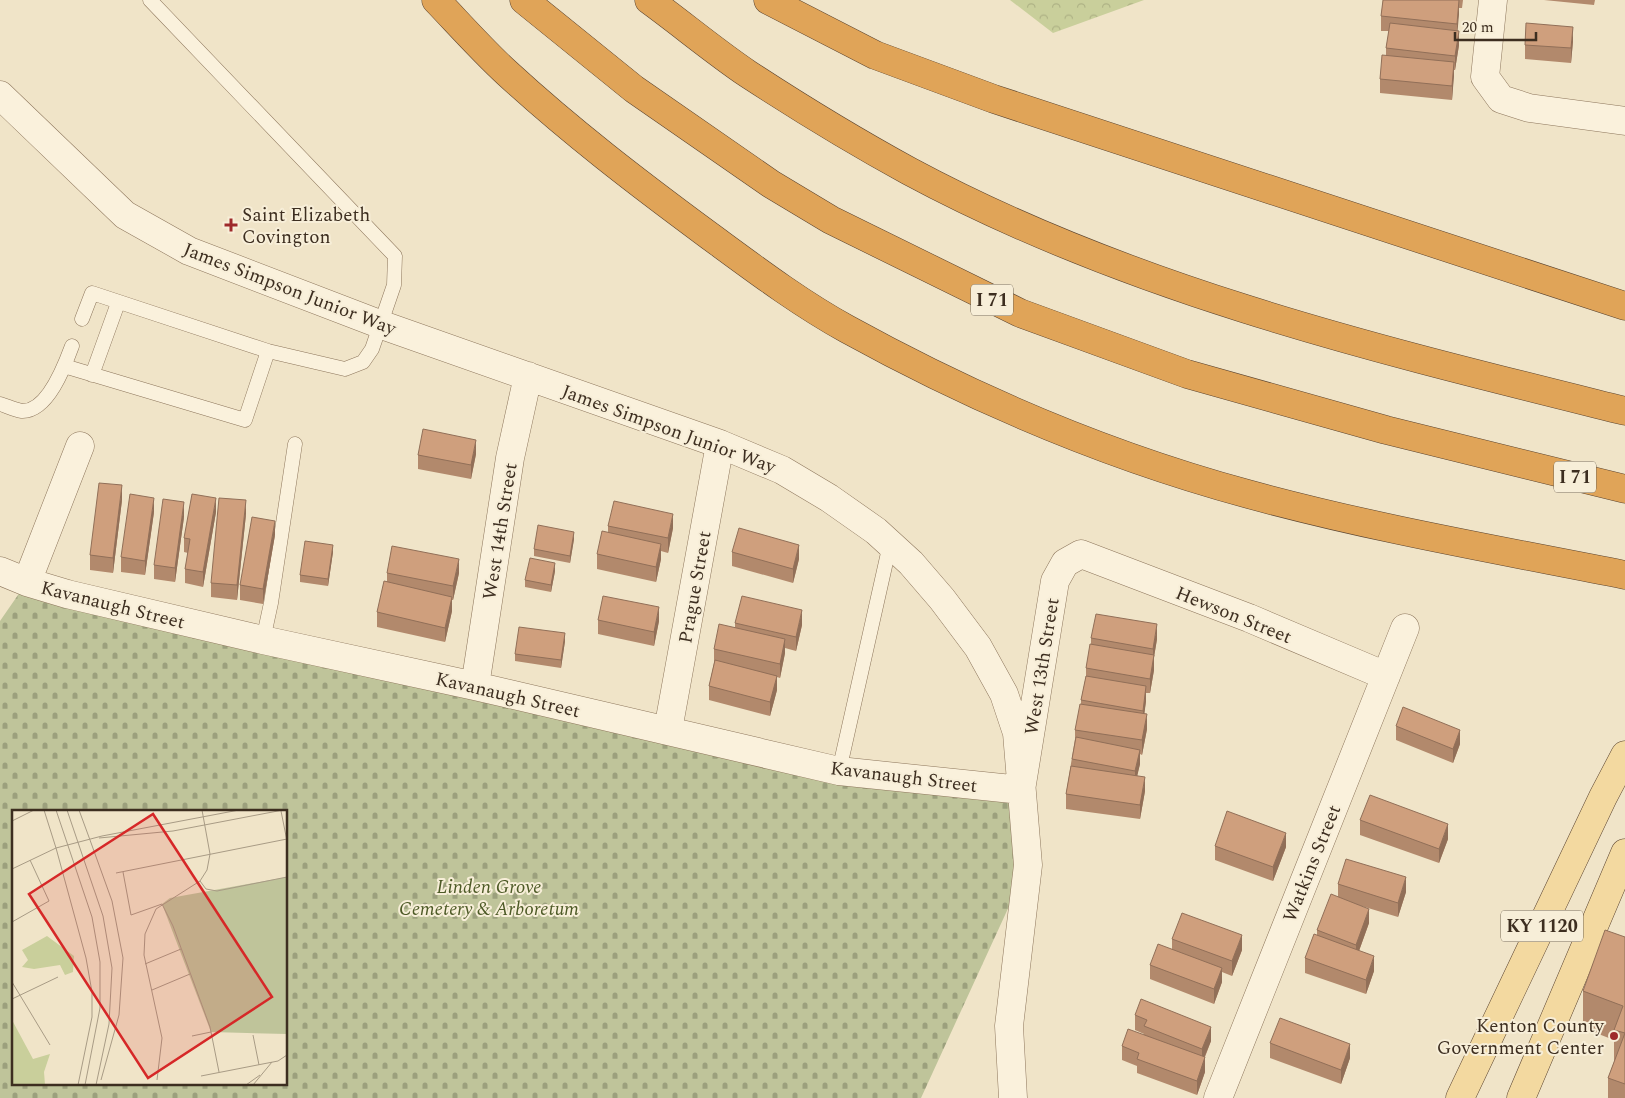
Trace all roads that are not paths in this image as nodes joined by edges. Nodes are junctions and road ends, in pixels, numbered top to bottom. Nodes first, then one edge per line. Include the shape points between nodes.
1 (150, 0) edge
2 (436, 0) edge
3 (524, 0) edge
4 (648, 0) edge
5 (768, 0) edge
6 (1493, 0) edge
7 (0, 95) edge
8 (1625, 121) edge
9 (118, 303) junction
10 (1625, 306) edge
11 (82, 319) dead end
12 (382, 325) junction
13 (72, 346) dead end
14 (268, 351) junction
15 (64, 366) junction
16 (92, 375) junction
17 (528, 376) junction
18 (0, 404) edge
19 (1625, 411) edge
20 (295, 444) dead end
21 (720, 444) junction
22 (80, 446) dead end
23 (1524, 465) junction
24 (1625, 489) edge
25 (1625, 504) edge
26 (890, 544) junction
27 (1081, 554) joint
28 (0, 571) edge
29 (1625, 575) edge
30 (27, 582) junction
31 (1406, 628) dead end
32 (263, 640) junction
33 (1386, 676) junction
34 (475, 686) junction
35 (668, 730) junction
36 (1625, 755) edge
37 (839, 771) junction
38 (1021, 790) junction
39 (1625, 853) edge
40 (1013, 1098) edge
41 (1218, 1098) edge
42 (1460, 1098) edge
43 (1521, 1098) edge

1 - 12 lane via 395,256 394,285
2 - 29 highway via 506,72 617,168 762,274 845,328 964,390 1055,428 1245,493 1365,524
3 - 23 highway, I 71 via 634,89 771,184 831,220 1011,309 1187,374
4 - 19 highway via 746,72 831,127 911,172 1043,235 1131,271 1223,302 1409,357
5 - 10 highway via 875,55 994,99
6 - 8 street via 1485,77 1501,99 1529,108
7 - 12 street, James Simpson Junior Way via 124,215 188,251
9 - 11 lane via 92,293
9 - 14 lane
9 - 16 lane
12 - 14 lane via 364,362 345,368
12 - 17 street, James Simpson Junior Way
13 - 15 lane
14 - 16 lane via 245,420
15 - 16 lane
15 - 18 lane via 49,394 38,405 23,411
17 - 21 street, James Simpson Junior Way
17 - 34 street, West 14th Street via 510,458
20 - 32 lane
21 - 26 street, James Simpson Junior Way via 782,470 829,498
21 - 35 street, Prague Street
22 - 30 street
23 - 24 highway, I 71
23 - 25 highway
26 - 37 lane
26 - 38 street, James Simpson Junior Way via 942,599 978,647 1004,694 1017,734
27 - 33 street, Hewson Street via 1249,618
27 - 38 street, West 13th Street via 1065,563 1055,581
28 - 30 street, Kavanaugh Street
30 - 32 street, Kavanaugh Street
31 - 33 street, Watkins Street
32 - 34 street, Kavanaugh Street
33 - 41 street, Watkins Street
34 - 35 street, Kavanaugh Street
35 - 37 street, Kavanaugh Street
36 - 42 main road, KY 1120
37 - 38 street, Kavanaugh Street
38 - 40 street, James Simpson Junior Way via 1028,865 1009,1026
39 - 43 main road, KY 1120

